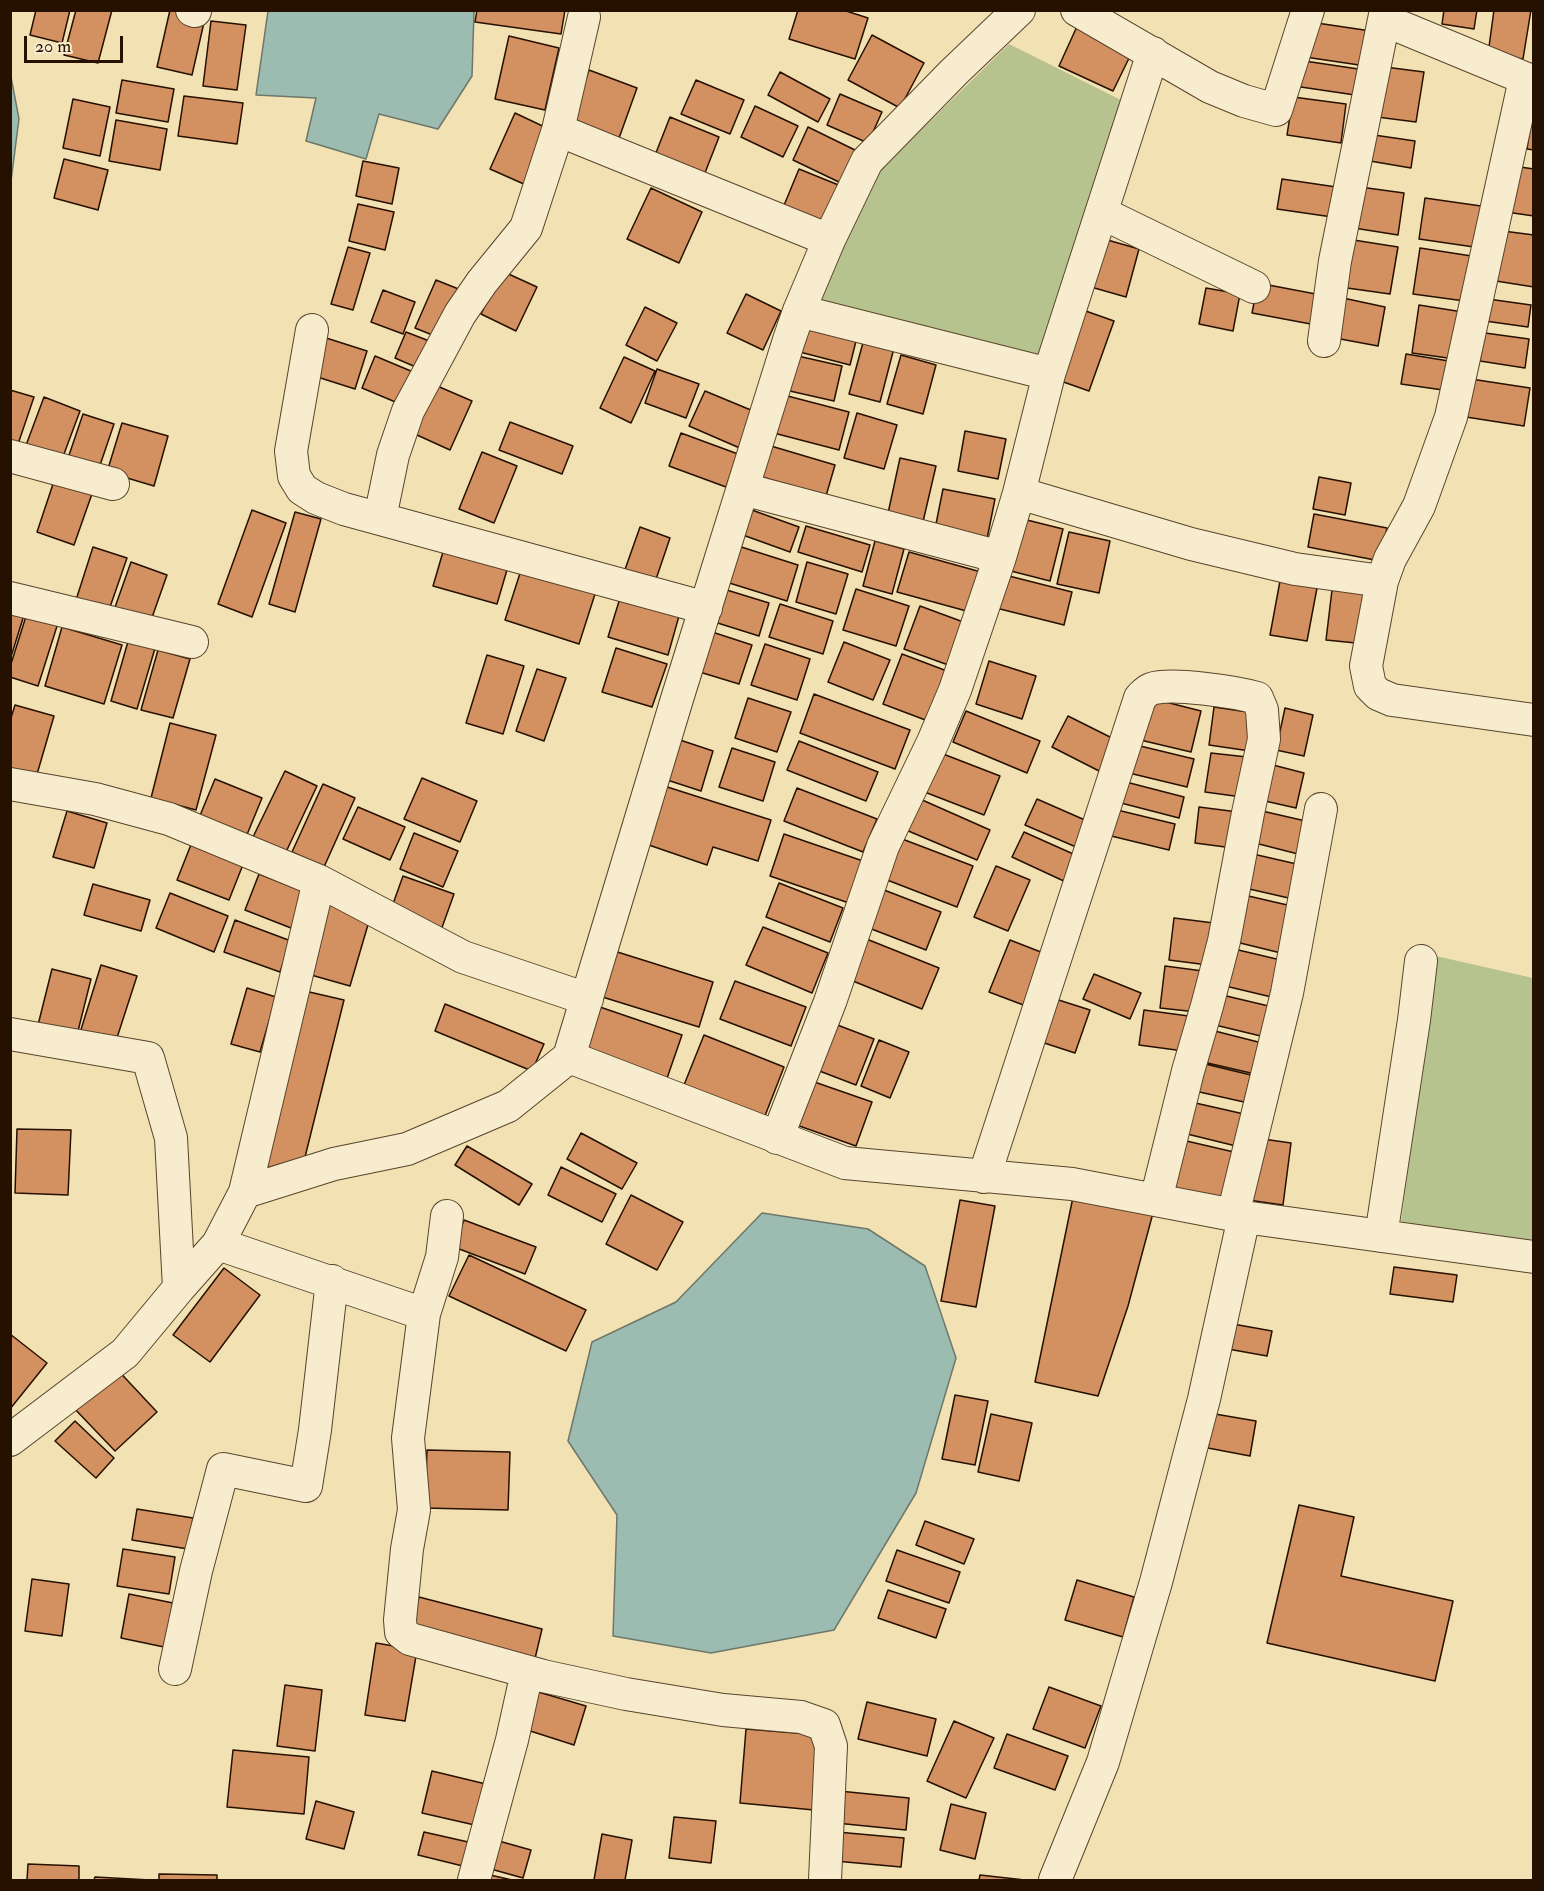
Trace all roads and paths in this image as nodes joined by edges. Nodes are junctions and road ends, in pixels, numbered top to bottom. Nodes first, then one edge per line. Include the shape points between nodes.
1 (1077, 10) edge
2 (1308, 10) edge
3 (1012, 12) edge
4 (1385, 15) edge
5 (584, 17) dead end
6 (1153, 53) junction
7 (1529, 81) edge
8 (558, 130) junction
9 (1102, 213) junction
10 (829, 240) junction
11 (1254, 287) dead end
12 (799, 311) junction
13 (312, 330) dead end
14 (1324, 341) dead end
15 (1049, 374) junction
16 (10, 456) edge
17 (113, 484) dead end
18 (743, 489) junction
19 (1019, 493) junction
20 (380, 518) junction
21 (1000, 557) junction
22 (1382, 581) junction
23 (10, 598) edge
24 (706, 608) junction
25 (192, 642) dead end
26 (1533, 720) edge
27 (10, 784) edge
28 (1321, 809) dead end
29 (319, 881) junction
30 (1421, 961) dead end
31 (587, 999) junction
32 (10, 1034) edge
33 (569, 1057) junction
34 (777, 1138) junction
35 (984, 1177) junction
36 (245, 1192) junction
37 (1156, 1200) junction
38 (447, 1216) dead end
39 (1238, 1216) junction
40 (1381, 1236) junction
41 (218, 1244) junction
42 (1533, 1257) edge
43 (332, 1281) junction
44 (179, 1288) junction
45 (424, 1314) junction
46 (10, 1440) edge
47 (175, 1669) dead end
48 (527, 1672) junction
49 (474, 1881) edge
50 (825, 1881) edge
51 (1055, 1881) edge

1 - 6 street
2 - 6 street via 1276,110 1210,87
3 - 10 street via 867,161
4 - 7 street
4 - 14 street via 1335,261
5 - 8 street
6 - 9 street
7 - 22 street via 1452,417 1419,506
8 - 10 street
8 - 20 street via 526,228 460,314 408,411 393,455
9 - 11 street
9 - 15 street
10 - 12 street
12 - 15 street
12 - 18 street
13 - 20 street via 291,451 294,476 302,489 316,498
15 - 19 street
16 - 17 street
18 - 21 street
18 - 24 street
19 - 21 street
19 - 22 street via 1191,544 1295,569
20 - 24 street
21 - 34 street via 955,690 883,846 830,1002
22 - 26 street via 1366,666 1370,686 1378,694 1392,700
23 - 25 street
24 - 31 street
27 - 29 street via 169,819
28 - 39 street via 1287,993
29 - 31 street via 463,957
29 - 36 street
30 - 40 street
31 - 33 street
32 - 44 street via 148,1058 171,1138
33 - 34 street
33 - 36 street via 508,1106 407,1149 334,1164
34 - 35 street via 845,1163
35 - 37 street via 1072,1184
35 - 37 street via 1140,698 1153,688 1175,687 1241,694 1257,698 1264,739 1224,941
36 - 41 street
37 - 39 street
38 - 45 street via 442,1257
39 - 40 street
39 - 51 street via 1204,1399 1156,1582 1103,1762
40 - 42 street
41 - 43 street
41 - 44 street
43 - 45 street
43 - 47 street via 306,1486 223,1469
44 - 46 street via 125,1353
45 - 48 street via 408,1438 414,1510 401,1632
48 - 49 street
48 - 50 street via 626,1694 723,1710 801,1717 824,1725 831,1746

